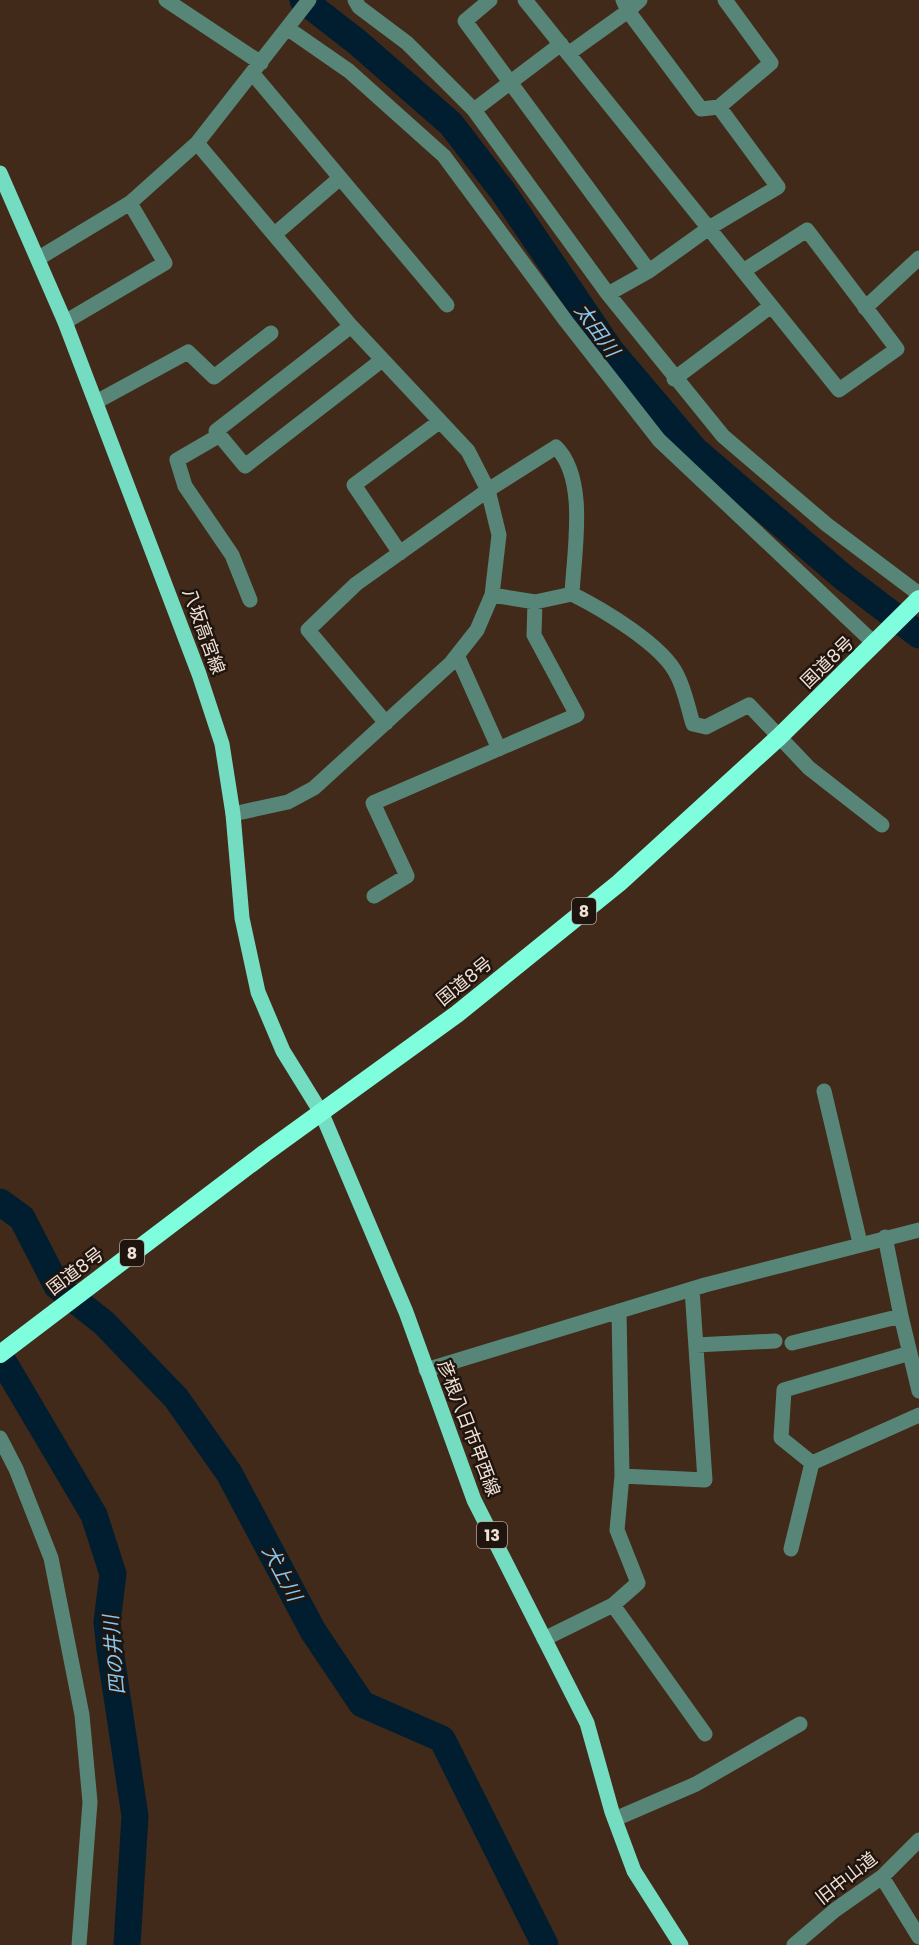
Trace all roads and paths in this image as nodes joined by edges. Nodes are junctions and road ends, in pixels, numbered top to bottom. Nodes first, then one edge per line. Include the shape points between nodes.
1 (166, 0) edge
2 (309, 0) edge
3 (355, 0) edge
4 (490, 0) edge
5 (525, 0) edge
6 (640, 0) edge
7 (725, 0) edge
8 (626, 6) edge
9 (289, 24) junction
10 (565, 49) junction
11 (257, 68) junction
12 (509, 83) junction
13 (719, 107) junction
14 (474, 110) junction
15 (197, 143) junction
16 (0, 173) edge
17 (340, 178) junction
18 (130, 203) junction
19 (709, 228) junction
20 (275, 234) junction
21 (39, 258) junction
22 (919, 258) edge
23 (649, 271) junction
24 (743, 271) junction
25 (608, 294) junction
26 (447, 305) dead end
27 (771, 306) junction
28 (866, 308) junction
29 (65, 322) junction
30 (351, 326) junction
31 (271, 333) dead end
32 (382, 360) junction
33 (674, 379) junction
34 (96, 402) junction
35 (439, 422) junction
36 (220, 435) junction
37 (488, 490) junction
38 (399, 553) junction
39 (572, 594) junction
40 (492, 595) junction
41 (250, 600) dead end
42 (917, 600) edge
43 (535, 602) junction
44 (878, 642) junction
45 (457, 655) junction
46 (386, 723) junction
47 (779, 737) junction
48 (499, 748) junction
49 (233, 814) junction
50 (882, 825) dead end
51 (374, 896) dead end
52 (824, 1091) dead end
53 (322, 1114) junction
54 (919, 1230) edge
55 (885, 1237) junction
56 (860, 1243) junction
57 (692, 1288) junction
58 (619, 1311) junction
59 (901, 1316) junction
60 (775, 1341) dead end
61 (792, 1343) dead end
62 (696, 1345) junction
63 (910, 1353) junction
64 (0, 1354) edge
65 (426, 1370) junction
66 (919, 1391) edge
67 (919, 1415) edge
68 (0, 1438) edge
69 (812, 1463) junction
70 (622, 1476) junction
71 (791, 1549) dead end
72 (613, 1605) junction
73 (544, 1639) junction
74 (800, 1724) dead end
75 (705, 1734) dead end
76 (615, 1819) junction
77 (919, 1840) edge
78 (882, 1877) junction
79 (919, 1937) edge
80 (79, 1945) edge
81 (681, 1945) edge
82 (794, 1945) edge

1 - 11 street
2 - 9 street
3 - 14 street
4 - 12 street via 465,21
5 - 10 street
6 - 8 street
7 - 13 street via 771,63
8 - 10 street
8 - 13 street via 701,109
9 - 11 street
9 - 44 street via 349,71 444,156 658,440
10 - 12 street
10 - 19 street
11 - 15 street
11 - 17 street
12 - 14 street
12 - 23 street
13 - 19 street via 778,187
14 - 25 street
15 - 18 street
15 - 20 street
16 - 21 main road, 八坂高宮線
17 - 20 street
17 - 26 street
18 - 21 street
18 - 29 street via 165,262
19 - 23 street
19 - 24 street
20 - 30 street
21 - 29 main road, 八坂高宮線
22 - 28 street
23 - 25 street
24 - 27 street
24 - 28 street via 807,230
25 - 33 street
27 - 28 street via 839,390 897,349
27 - 33 street
29 - 34 main road, 八坂高宮線
30 - 32 street
30 - 36 street via 216,431
31 - 34 street via 214,378 188,352
32 - 35 street
32 - 36 street via 245,466
33 - 42 street via 723,436
34 - 49 main road, 八坂高宮線 via 199,674 222,744
35 - 37 street via 468,451
35 - 38 street via 354,485
36 - 41 street via 177,460 185,486 232,555
37 - 38 street
37 - 39 street via 556,447 566,458 576,488
37 - 40 street via 499,535
38 - 46 street via 356,584 308,630
39 - 43 street
39 - 47 street via 644,638 661,656 677,674 693,724 706,727 749,705
40 - 43 street
40 - 45 street via 477,630
42 - 44 highway, 国道8号 / 8
43 - 48 street via 534,634 577,715
44 - 47 highway, 国道8号 / 8
45 - 46 street
45 - 48 street
46 - 49 street via 314,788 288,802
47 - 50 street via 809,768
47 - 53 highway, 国道8号 / 8 via 619,883 457,1014
48 - 51 street via 373,803 407,876
49 - 53 main road, 八坂高宮線 via 242,918 258,992 284,1051
52 - 56 street
53 - 64 highway, 国道8号 / 8
53 - 65 main road, 彦根八日市甲西線 / 13 via 406,1312
54 - 55 street
55 - 56 street
55 - 59 street
56 - 57 street
57 - 58 street
57 - 62 street
58 - 65 street
58 - 70 street
59 - 61 street
59 - 63 street
60 - 62 street
62 - 70 street via 705,1480
63 - 66 street
63 - 69 street via 784,1390 782,1438
65 - 73 main road, 彦根八日市甲西線 / 13 via 474,1500
67 - 69 street
68 - 80 street via 51,1558 82,1715 90,1802
69 - 71 street
70 - 72 street via 617,1530 638,1584
72 - 73 street
72 - 75 street
73 - 76 main road, 彦根八日市甲西線 / 13 via 587,1724
74 - 76 street via 696,1784
76 - 81 main road, 彦根八日市甲西線 / 13 via 634,1871
77 - 78 street, 旧中山道
78 - 79 street
78 - 82 street, 旧中山道

